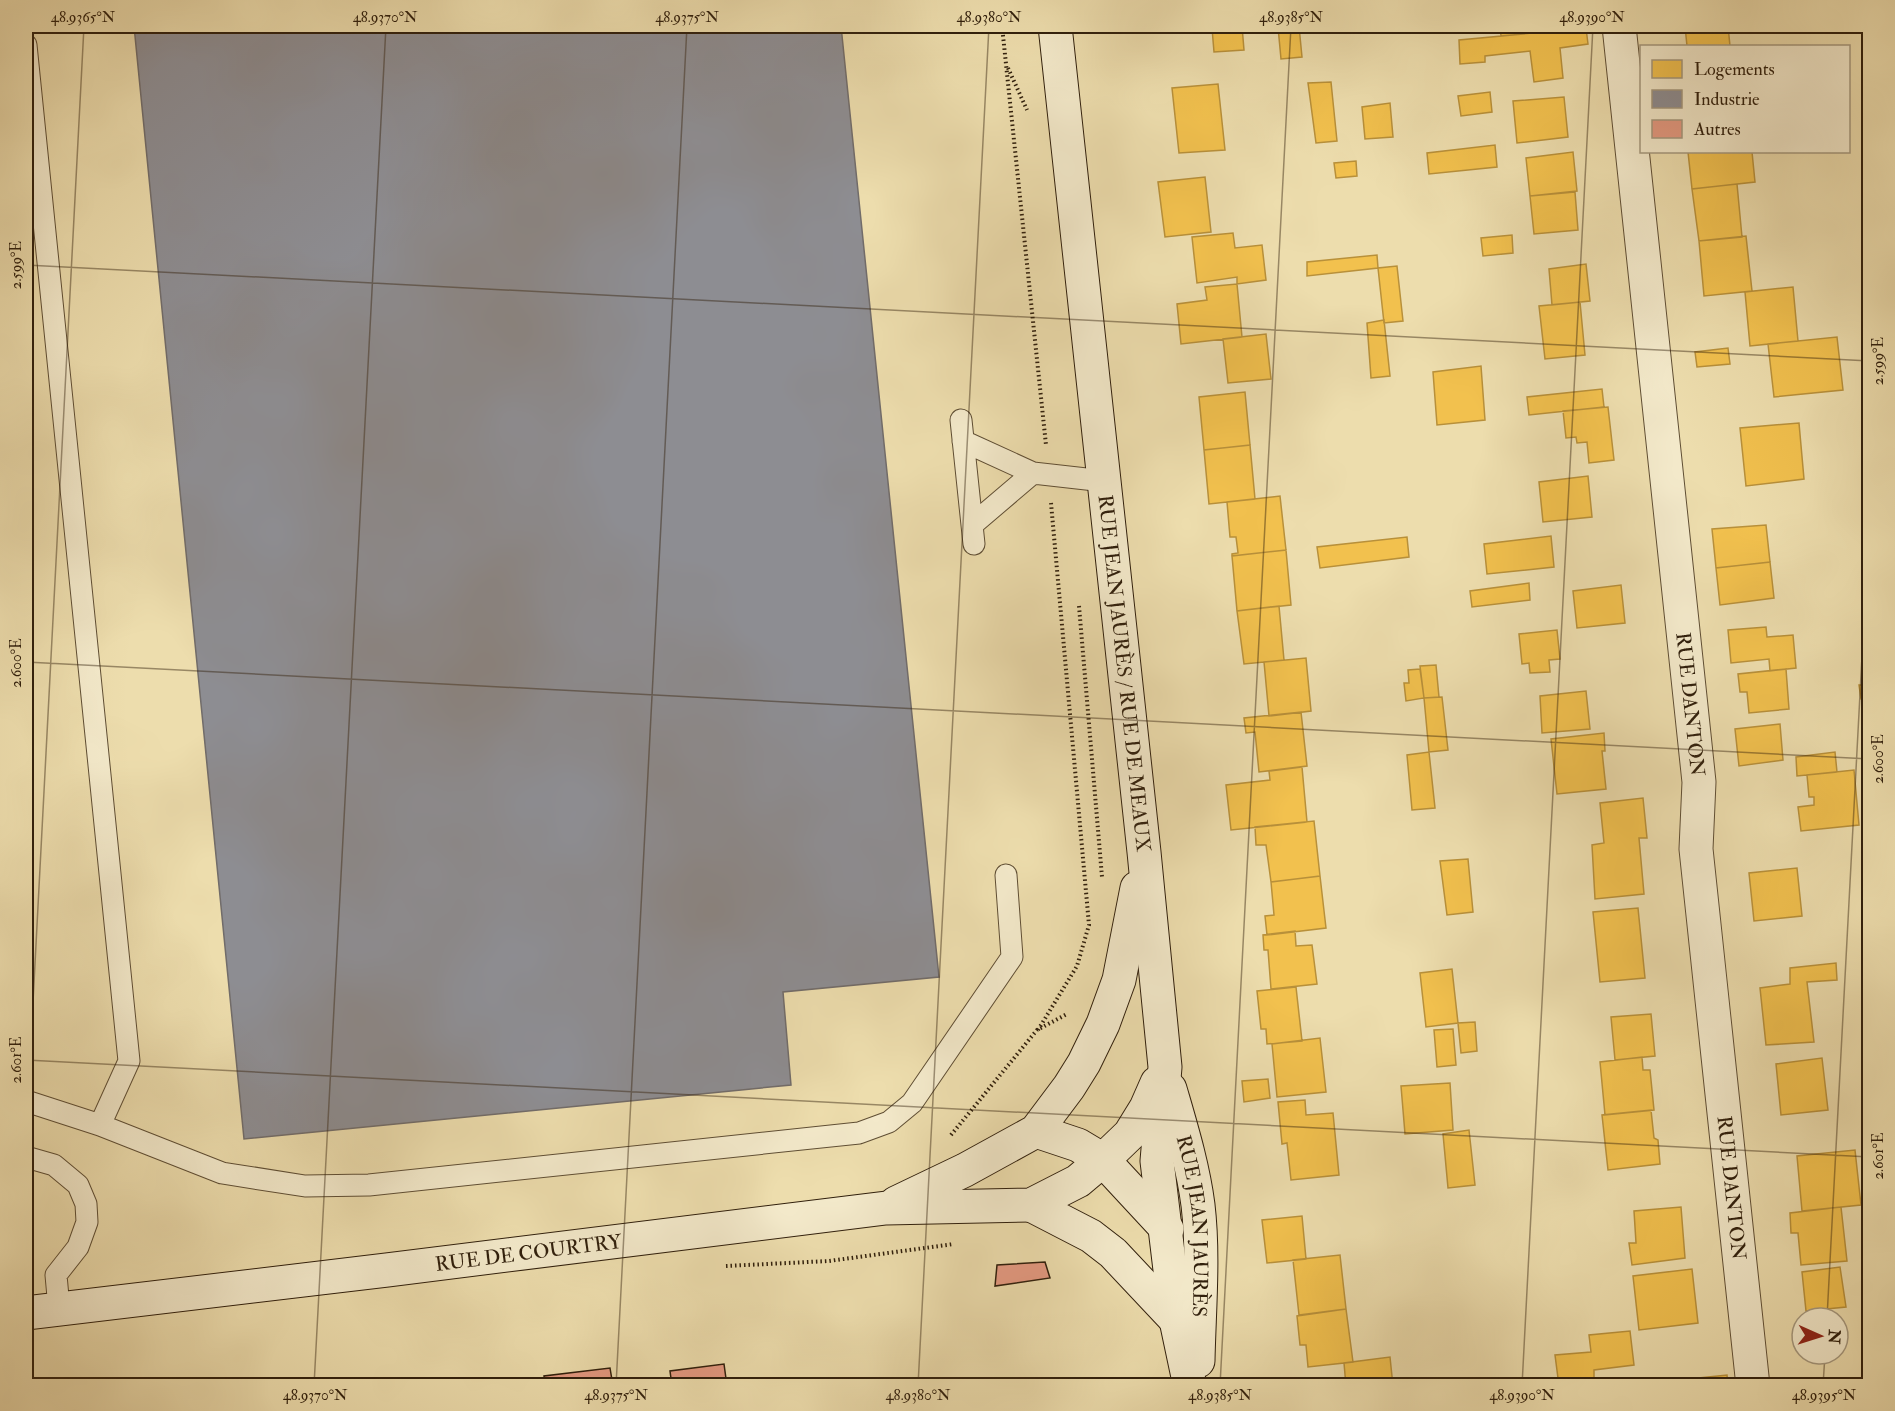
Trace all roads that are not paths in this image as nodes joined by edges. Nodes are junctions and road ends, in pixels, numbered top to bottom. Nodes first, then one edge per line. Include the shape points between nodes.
1 (1055, 26) edge
2 (1618, 26) edge
3 (26, 45) edge
4 (961, 420) dead end
5 (963, 441) junction
6 (1033, 473) junction
7 (1104, 481) junction
8 (1144, 852) junction
9 (1006, 875) dead end
10 (1165, 1067) junction
11 (26, 1101) edge
12 (100, 1125) junction
13 (1036, 1131) junction
14 (26, 1157) edge
15 (1103, 1160) junction
16 (1031, 1205) junction
17 (886, 1208) junction
18 (1164, 1225) junction
19 (1200, 1280) junction
20 (59, 1308) junction
21 (26, 1313) edge
22 (1176, 1320) junction
23 (1190, 1386) edge
24 (1197, 1386) edge
25 (1753, 1386) edge

1 - 7 main road, RUE JEAN JAURÈS / RUE DE MEAUX
2 - 25 main road, RUE DANTON via 1699,782 1696,849
3 - 12 lane via 129,1061
4 - 5 lane
5 - 6 lane
5 - 6 lane via 973,534
6 - 7 lane
7 - 8 main road, RUE JEAN JAURÈS / RUE DE MEAUX
8 - 10 main road, RUE JEAN JAURÈS / RUE DE MEAUX
8 - 13 main road via 1119,980 1103,1024 1069,1087
9 - 12 lane via 1012,957 912,1103 890,1122 859,1133 369,1185 305,1186 222,1173
10 - 15 main road, RUE DE COURTRY via 1130,1134
10 - 18 main road, RUE JEAN JAURÈS / RUE DE MEAUX via 1157,1161
10 - 19 main road, RUE JEAN JAURÈS via 1198,1206
11 - 12 lane
13 - 15 main road via 1078,1145
13 - 17 main road
14 - 20 lane via 54,1165 78,1185 86,1204 87,1222 78,1246 56,1275
15 - 16 main road, RUE DE COURTRY via 1078,1181
15 - 18 main road
16 - 17 main road, RUE DE COURTRY
16 - 22 main road, RUE DE COURTRY via 1091,1236
17 - 20 main road, RUE DE COURTRY
18 - 19 main road via 1187,1252
18 - 22 main road, RUE JEAN JAURÈS / RUE DE MEAUX
19 - 24 main road, RUE JEAN JAURÈS
20 - 21 main road, RUE DE COURTRY
22 - 23 main road, RUE JEAN JAURÈS

